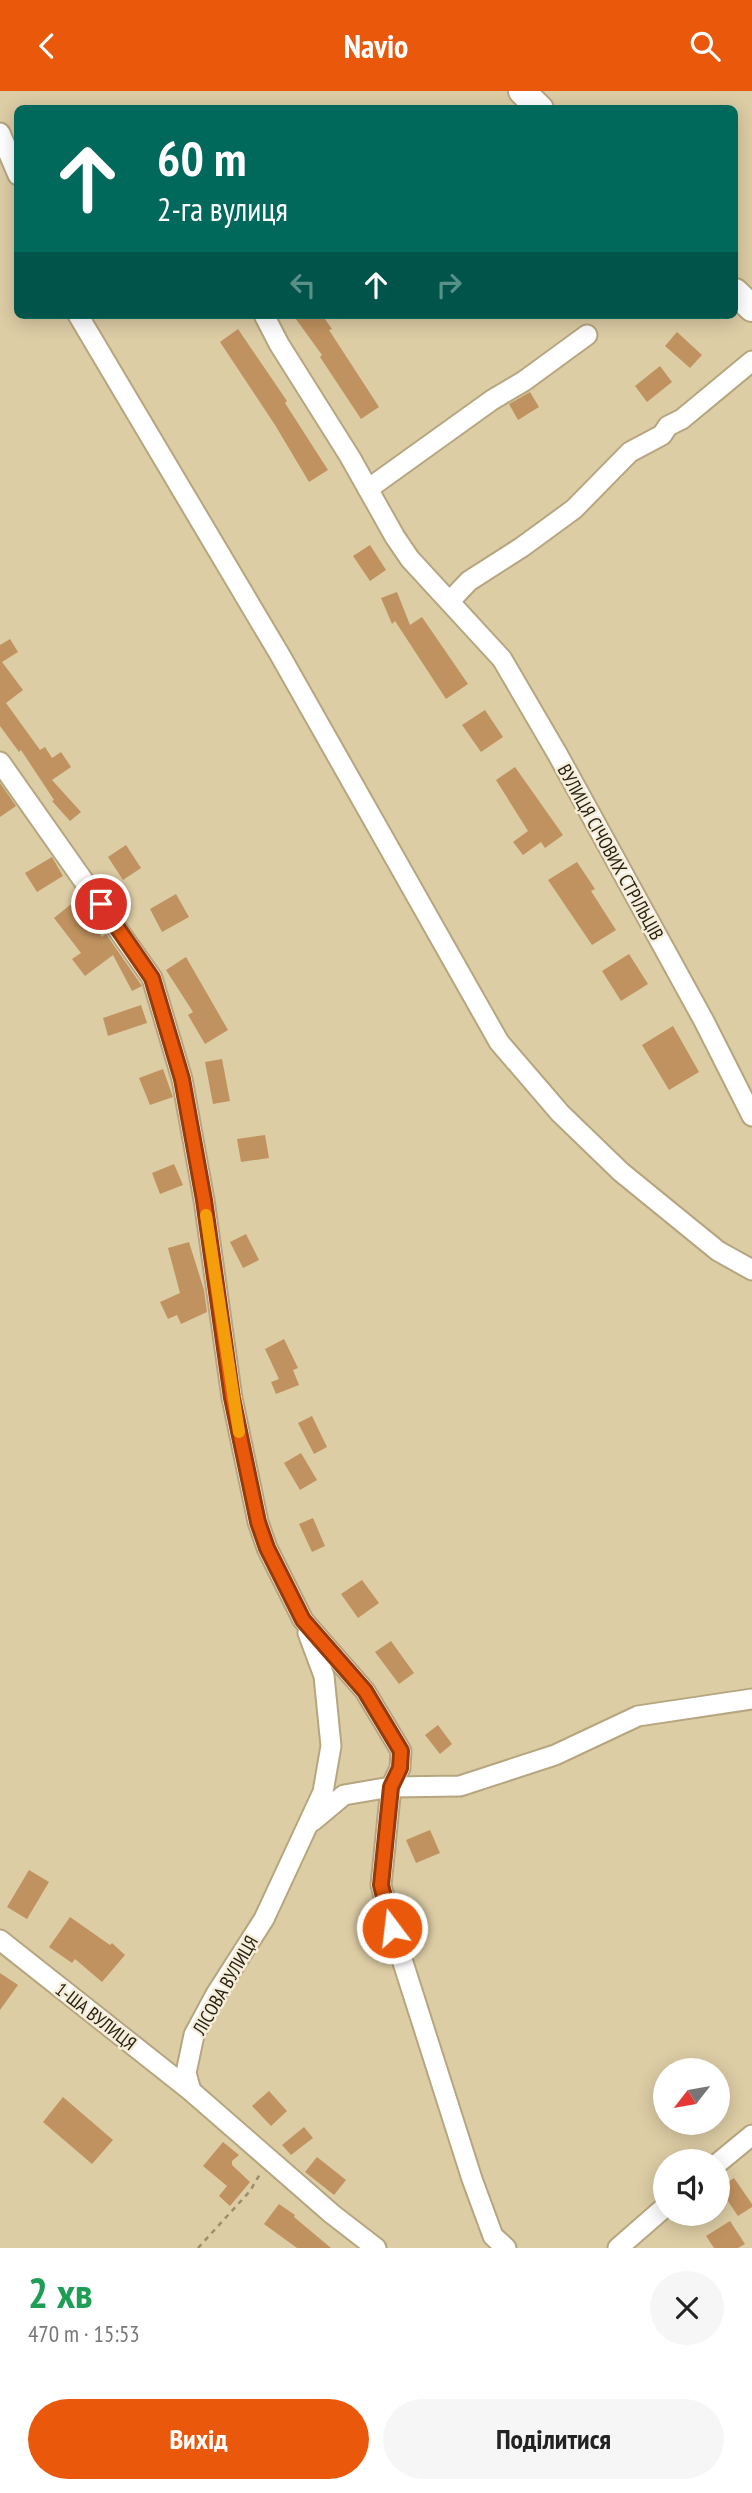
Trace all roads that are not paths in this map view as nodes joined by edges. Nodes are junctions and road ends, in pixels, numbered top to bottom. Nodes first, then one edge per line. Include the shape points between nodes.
1 (522, 91) edge
2 (536, 105) edge
3 (0, 133) edge
4 (14, 166) edge
5 (738, 295) edge
6 (752, 308) edge
7 (80, 319) edge
8 (266, 319) edge
9 (587, 335) dead end
10 (752, 361) edge
11 (368, 489) junction
12 (450, 601) junction
13 (0, 762) edge
14 (752, 1116) edge
15 (752, 1271) edge
16 (303, 1620) junction
17 (752, 1699) edge
18 (391, 1787) junction
19 (306, 1826) junction
20 (0, 1940) edge
21 (191, 2091) junction
22 (752, 2135) edge
23 (730, 2153) edge
24 (653, 2217) edge
25 (376, 2248) edge
26 (506, 2248) edge
27 (618, 2248) edge

1 - 2 main road
3 - 4 street
5 - 6 main road
7 - 15 street via 280,655 499,1042 560,1113 621,1172 718,1251
8 - 11 street, ВУЛИЦЯ СІЧОВИХ СТРІЛЬЦІВ
9 - 11 street
10 - 12 street via 662,435 630,452 573,509 469,581
11 - 12 street, ВУЛИЦЯ СІЧОВИХ СТРІЛЬЦІВ via 410,559
12 - 14 street, ВУЛИЦЯ СІЧОВИХ СТРІЛЬЦІВ via 502,659
13 - 16 street via 152,978 182,1079 232,1398 258,1522
16 - 18 street via 365,1691 401,1751 400,1768
16 - 19 street via 324,1676 331,1746 323,1792
17 - 18 street, ЛІСОВА ВУЛИЦЯ via 638,1716 555,1755 460,1786
18 - 19 street, ЛІСОВА ВУЛИЦЯ via 344,1795
18 - 26 street via 381,1885 472,2179 493,2236
19 - 21 street, ЛІСОВА ВУЛИЦЯ via 264,1919 194,2035 186,2073
20 - 21 street, 1-ША ВУЛИЦЯ
21 - 25 street
22 - 23 street
24 - 27 street

